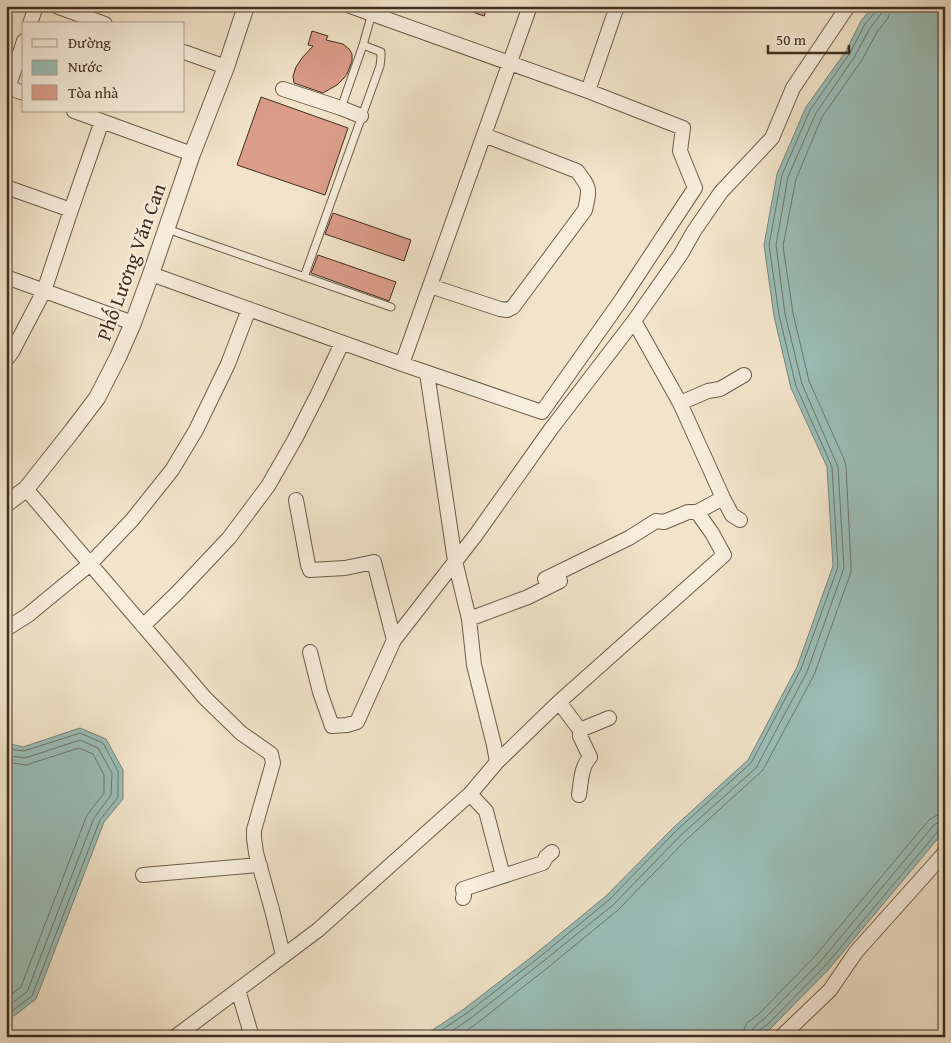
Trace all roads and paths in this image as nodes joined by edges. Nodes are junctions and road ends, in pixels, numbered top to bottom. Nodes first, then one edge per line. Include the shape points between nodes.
1 (36, 6) edge
2 (56, 6) edge
3 (246, 6) edge
4 (350, 6) edge
5 (530, 6) edge
6 (617, 6) edge
7 (848, 6) edge
8 (373, 10) edge
9 (31, 22) edge
10 (100, 22) edge
11 (363, 44) junction
12 (22, 47) edge
13 (185, 52) edge
14 (510, 63) junction
15 (226, 67) junction
16 (7, 88) edge
17 (283, 89) dead end
18 (588, 91) junction
19 (22, 93) edge
20 (341, 108) junction
21 (77, 112) edge
22 (361, 116) junction
23 (102, 121) junction
24 (484, 136) junction
25 (192, 154) junction
26 (6, 187) edge
27 (695, 188) junction
28 (722, 192) junction
29 (71, 210) junction
30 (167, 229) junction
31 (668, 229) junction
32 (687, 243) junction
33 (151, 274) junction
34 (304, 277) junction
35 (6, 278) edge
36 (430, 286) junction
37 (44, 291) junction
38 (391, 306) dead end
39 (249, 309) junction
40 (634, 321) junction
41 (133, 323) junction
42 (342, 342) junction
43 (6, 360) edge
44 (402, 364) junction
45 (427, 373) junction
46 (744, 375) dead end
47 (680, 403) junction
48 (542, 412) junction
49 (551, 429) junction
50 (26, 489) junction
51 (723, 498) junction
52 (296, 500) dead end
53 (6, 504) edge
54 (697, 512) junction
55 (740, 520) dead end
56 (455, 561) junction
57 (90, 564) junction
58 (586, 568) dead end
59 (545, 579) dead end
60 (469, 618) junction
61 (143, 626) junction
62 (6, 629) edge
63 (394, 640) junction
64 (310, 652) dead end
65 (558, 702) junction
66 (609, 718) dead end
67 (580, 730) junction
68 (496, 762) junction
69 (470, 794) junction
70 (579, 795) dead end
71 (552, 852) dead end
72 (945, 852) edge
73 (260, 865) junction
74 (143, 875) dead end
75 (503, 876) junction
76 (463, 898) dead end
77 (283, 955) junction
78 (238, 990) junction
79 (175, 1037) edge
80 (252, 1037) edge
81 (781, 1037) edge

1 - 9 street
2 - 10 street
3 - 15 street, Phố Lương Văn Can
4 - 8 street
5 - 14 street
6 - 18 street
7 - 28 street via 793,88 772,138
8 - 11 lane
8 - 14 street
11 - 20 lane
11 - 22 lane via 381,52 381,57
12 - 16 street
13 - 15 street
14 - 18 street
14 - 24 street
15 - 25 street, Phố Lương Văn Can
16 - 19 street
17 - 20 street
18 - 27 street via 683,128 680,151
20 - 22 street
21 - 23 street
22 - 34 lane
23 - 25 street
23 - 29 street
24 - 36 street
24 - 36 street via 577,171 589,192 585,210 514,307 500,309
25 - 30 street, Phố Lương Văn Can
26 - 29 street
27 - 28 street
27 - 31 street
28 - 32 street
29 - 37 street
30 - 33 street, Phố Lương Văn Can
30 - 34 lane
31 - 32 street
31 - 48 street
32 - 40 street
33 - 39 street
33 - 41 street, Phố Lương Văn Can
34 - 38 lane
35 - 37 street
36 - 44 street
37 - 41 street
37 - 43 street
39 - 42 street
39 - 57 street via 228,364 196,430 172,470 132,520
40 - 47 street
40 - 49 street
41 - 50 street, Phố Lương Văn Can via 96,398
42 - 44 street
42 - 61 street via 295,439 268,486 229,538
44 - 45 street
45 - 48 street
45 - 56 street
46 - 47 street via 720,389
47 - 51 street
48 - 49 street
49 - 56 street
50 - 53 street, Phố Lương Văn Can
50 - 57 street
51 - 54 street
51 - 55 street via 732,515
52 - 63 street via 310,570 374,562
54 - 59 street via 688,512 664,522 656,521 630,538
54 - 65 street via 724,555
56 - 60 street
56 - 63 street
57 - 61 street
57 - 62 street
58 - 60 street via 528,597
60 - 68 street via 474,665
61 - 73 street via 205,698 241,733 271,754 273,762 254,830
63 - 64 street via 357,722 347,725 332,726
65 - 67 street
65 - 68 street
66 - 67 street
67 - 70 street via 590,757 583,767
68 - 69 street
69 - 75 street via 486,811
69 - 77 street via 318,930
71 - 75 street via 543,863
72 - 81 street via 856,952 830,990
73 - 74 street
73 - 77 street
75 - 76 street via 463,889
77 - 78 street
78 - 79 street
78 - 80 street

